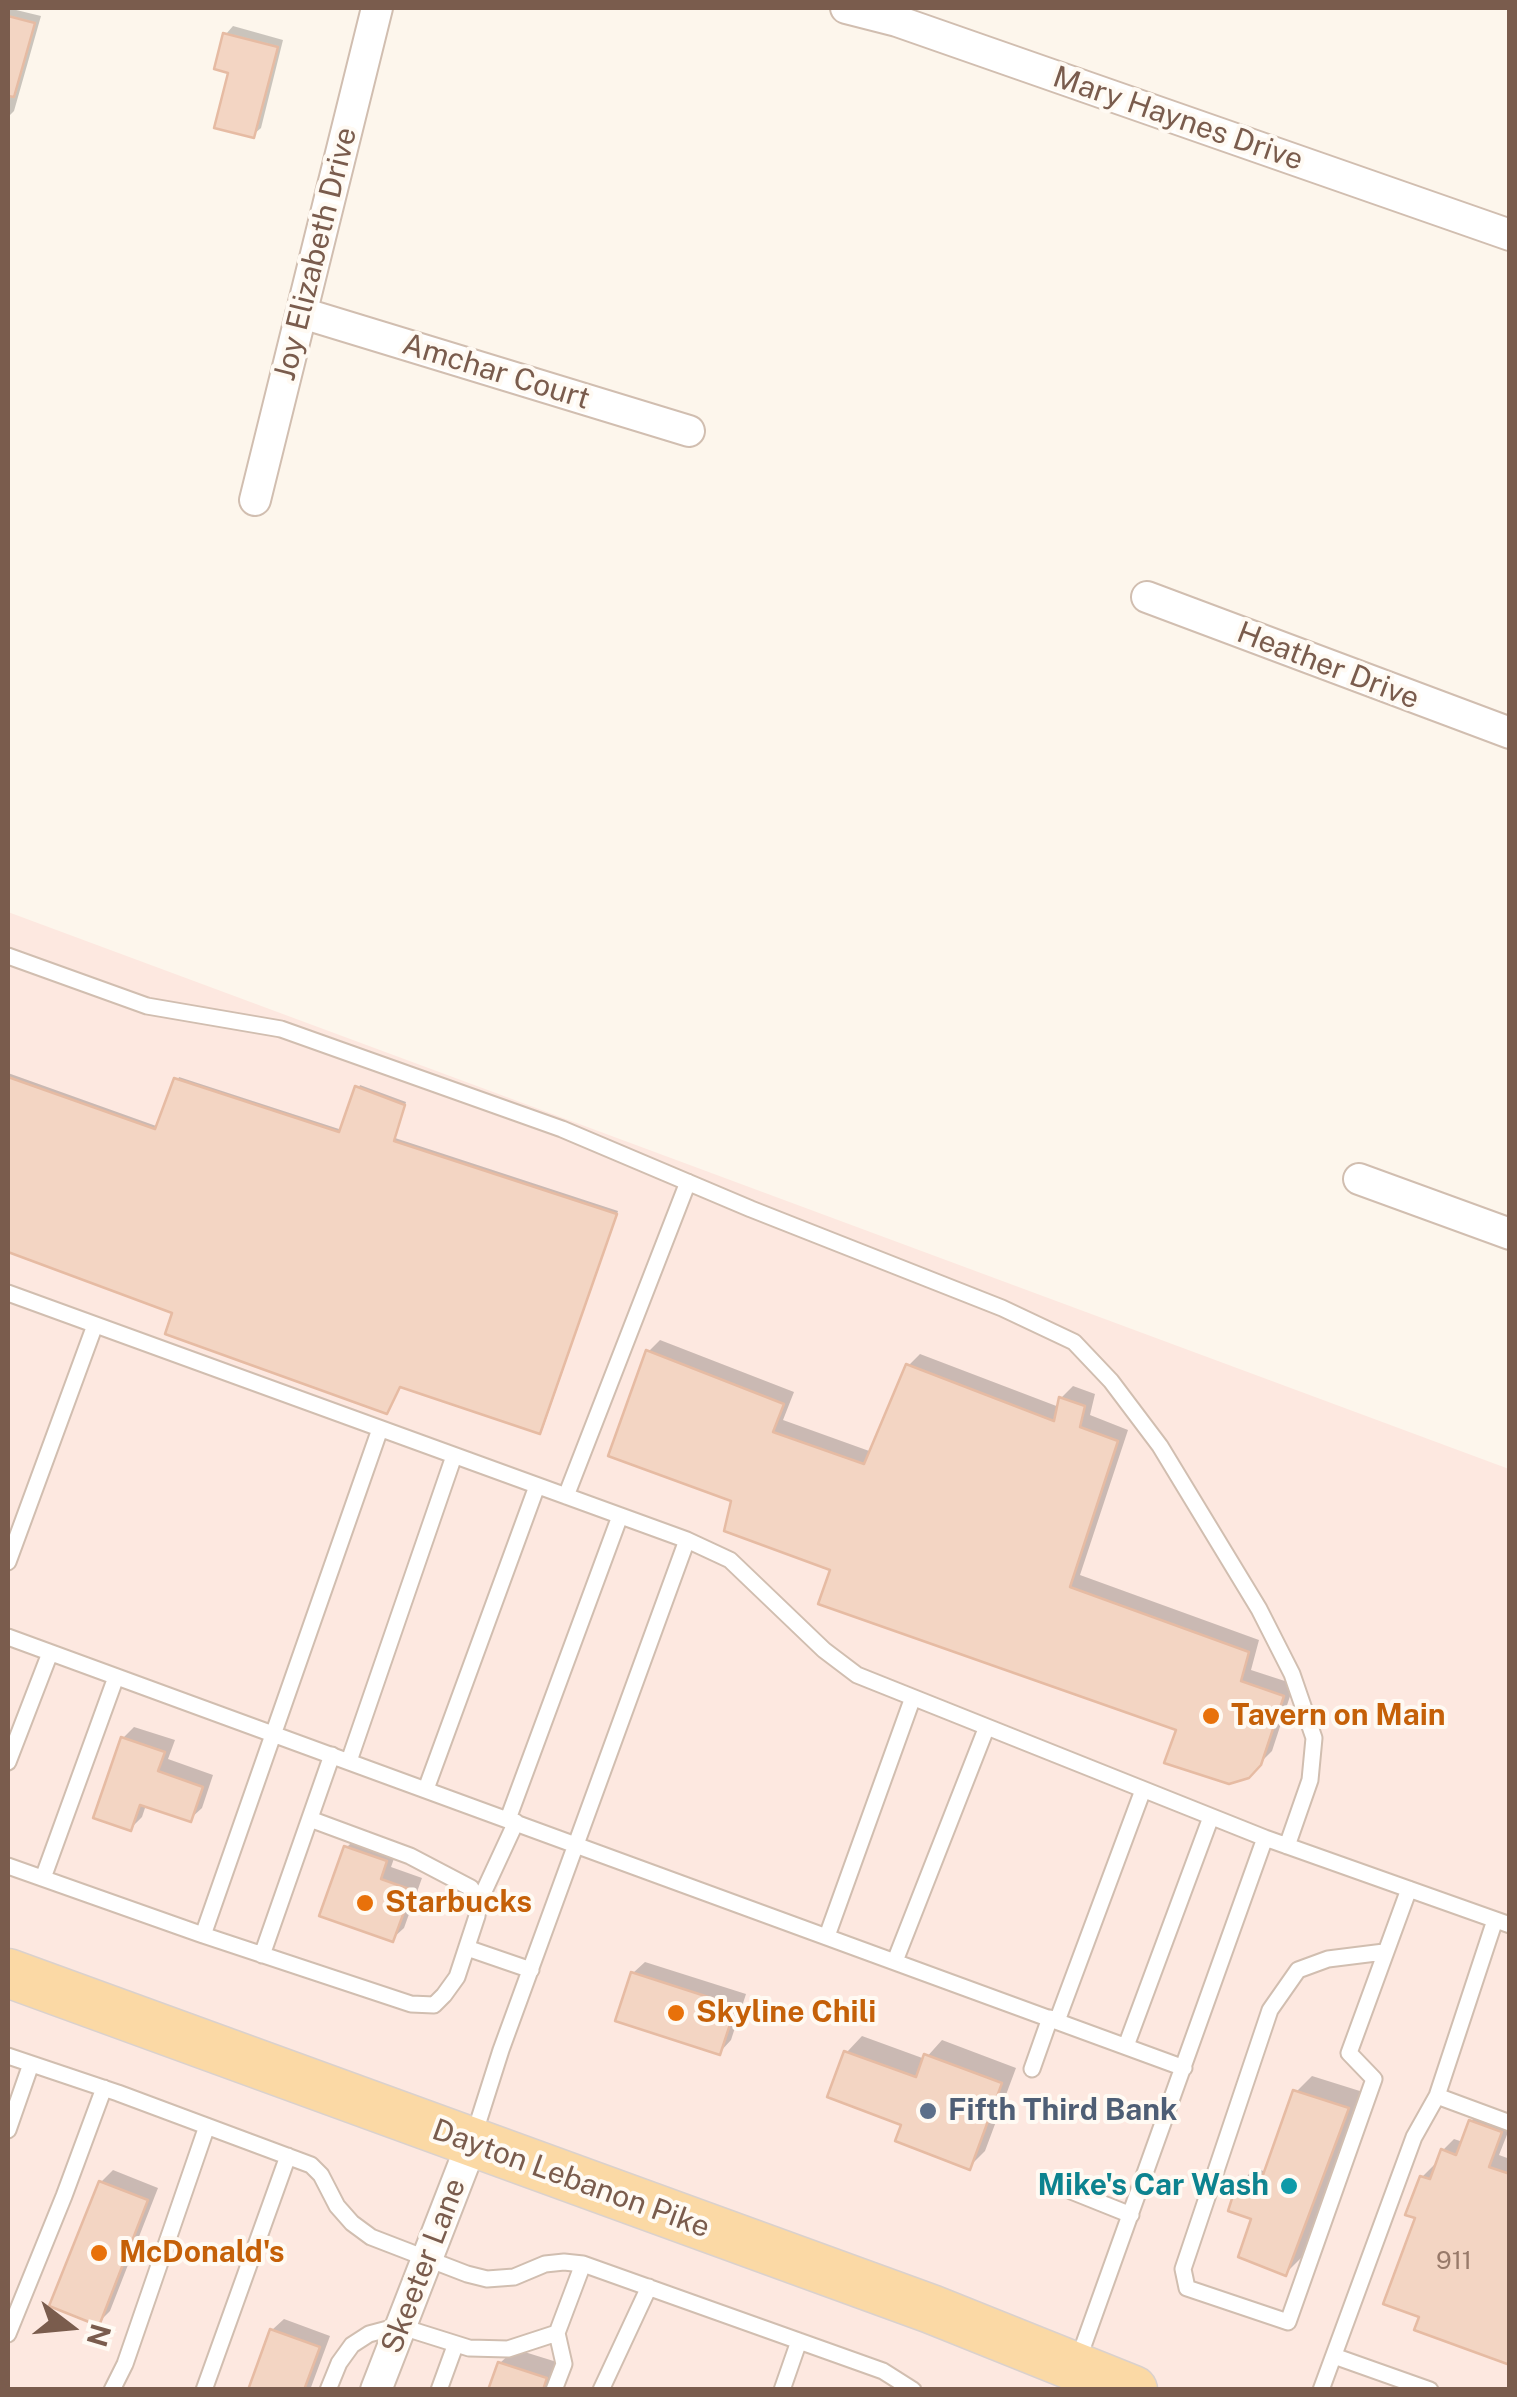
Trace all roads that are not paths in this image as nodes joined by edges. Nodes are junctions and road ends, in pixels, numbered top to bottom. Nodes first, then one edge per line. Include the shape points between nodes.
1 (377, 8) edge
2 (846, 8) edge
3 (1510, 236) edge
4 (302, 313) junction
5 (689, 431) dead end
6 (255, 500) dead end
7 (1147, 597) dead end
8 (1510, 734) edge
9 (8, 956) edge
10 (1359, 1179) dead end
11 (688, 1182) junction
12 (1510, 1234) edge
13 (8, 1292) edge
14 (96, 1324) junction
15 (380, 1428) junction
16 (454, 1456) junction
17 (538, 1486) junction
18 (566, 1496) junction
19 (620, 1516) junction
20 (687, 1540) junction
21 (8, 1562) edge
22 (8, 1637) edge
23 (50, 1652) junction
24 (116, 1677) junction
25 (912, 1700) junction
26 (986, 1728) junction
27 (275, 1734) junction
28 (332, 1755) junction
29 (349, 1761) junction
30 (8, 1762) edge
31 (426, 1789) junction
32 (1143, 1790) junction
33 (1211, 1817) junction
34 (310, 1819) junction
35 (512, 1821) junction
36 (1265, 1838) junction
37 (577, 1844) junction
38 (1287, 1846) junction
39 (8, 1866) edge
40 (43, 1878) junction
41 (1409, 1889) junction
42 (479, 1902) junction
43 (1502, 1922) edge
44 (203, 1935) junction
45 (828, 1936) junction
46 (467, 1948) junction
47 (1384, 1952) junction
48 (262, 1954) junction
49 (896, 1961) junction
50 (531, 1970) junction
51 (8, 1973) edge
52 (1053, 2020) junction
53 (1126, 2046) junction
54 (8, 2056) edge
55 (31, 2064) junction
56 (1184, 2068) junction
57 (1032, 2069) dead end
58 (104, 2088) junction
59 (1437, 2096) junction
60 (1510, 2123) edge
61 (208, 2126) junction
62 (8, 2130) edge
63 (472, 2143) junction
64 (288, 2156) junction
65 (1071, 2191) dead end
66 (1131, 2214) junction
67 (426, 2258) junction
68 (583, 2264) junction
69 (648, 2287) junction
70 (399, 2326) junction
71 (557, 2333) junction
72 (8, 2334) edge
73 (799, 2341) junction
74 (455, 2346) junction
75 (1334, 2356) junction
76 (1072, 2378) edge
77 (112, 2390) edge
78 (204, 2390) edge
79 (328, 2390) edge
80 (376, 2390) edge
81 (439, 2390) edge
82 (554, 2390) edge
83 (601, 2390) edge
84 (782, 2390) edge
85 (913, 2390) edge
86 (1134, 2390) edge
87 (1321, 2390) edge
88 (1430, 2390) edge

1 - 4 street, Joy Elizabeth Drive
2 - 3 street, Mary Haynes Drive via 897,20
4 - 5 street, Amchar Court
4 - 6 street, Joy Elizabeth Drive
7 - 8 street, Heather Drive
9 - 11 lane via 147,1006 281,1029 562,1129
10 - 12 street
11 - 18 lane
11 - 38 lane via 1038,1325 1074,1342 1111,1380 1160,1446 1292,1674 1314,1738 1310,1780
13 - 14 lane
14 - 15 lane
14 - 21 lane
15 - 16 lane
15 - 27 lane
16 - 17 lane
16 - 29 lane
17 - 18 lane
17 - 31 lane
18 - 19 lane
19 - 20 lane
19 - 35 lane
20 - 25 lane via 730,1560 857,1675
20 - 37 lane
22 - 23 lane
23 - 24 lane
23 - 30 lane
24 - 27 lane
24 - 40 lane
25 - 26 lane
25 - 45 lane
26 - 32 lane
26 - 49 lane
27 - 28 lane
27 - 44 lane
28 - 29 lane
28 - 34 lane
29 - 31 lane
31 - 35 lane
32 - 33 lane
32 - 52 lane
33 - 36 lane
33 - 53 lane
34 - 42 lane via 464,1883
34 - 48 lane
35 - 37 lane
35 - 42 lane
36 - 38 lane
36 - 56 lane
37 - 45 lane
37 - 50 lane
38 - 41 lane
39 - 40 lane
40 - 44 lane
41 - 43 lane
41 - 47 lane
42 - 46 lane
43 - 59 lane
44 - 48 lane
45 - 49 lane
46 - 48 lane via 457,1977 434,2005 424,2006
46 - 50 lane
47 - 47 lane via 1298,1970 1270,2010 1183,2269 1188,2288 1288,2322 1374,2079 1349,2053
49 - 52 lane
50 - 63 lane
51 - 63 main road, Dayton Lebanon Pike
52 - 53 lane
52 - 57 lane
53 - 56 lane
54 - 55 lane
55 - 58 lane
55 - 62 lane
56 - 66 lane
58 - 61 lane
58 - 72 lane
59 - 60 lane
59 - 75 lane via 1414,2137
61 - 64 lane
61 - 77 lane
63 - 67 street, Skeeter Lane
63 - 76 main road, Dayton Lebanon Pike via 932,2309
64 - 67 lane via 322,2176 352,2223
64 - 78 lane
65 - 66 lane
66 - 76 lane
67 - 68 lane via 487,2279 545,2264
67 - 70 street, Skeeter Lane
68 - 69 lane
68 - 71 lane
69 - 73 lane
69 - 83 lane
70 - 74 lane
70 - 79 lane via 352,2345
70 - 80 street, Skeeter Lane
71 - 74 lane via 508,2349
71 - 82 lane via 564,2364
73 - 84 lane
73 - 85 lane via 883,2370
74 - 81 lane
75 - 87 lane
75 - 88 lane
76 - 86 main road, Dayton Lebanon Pike

